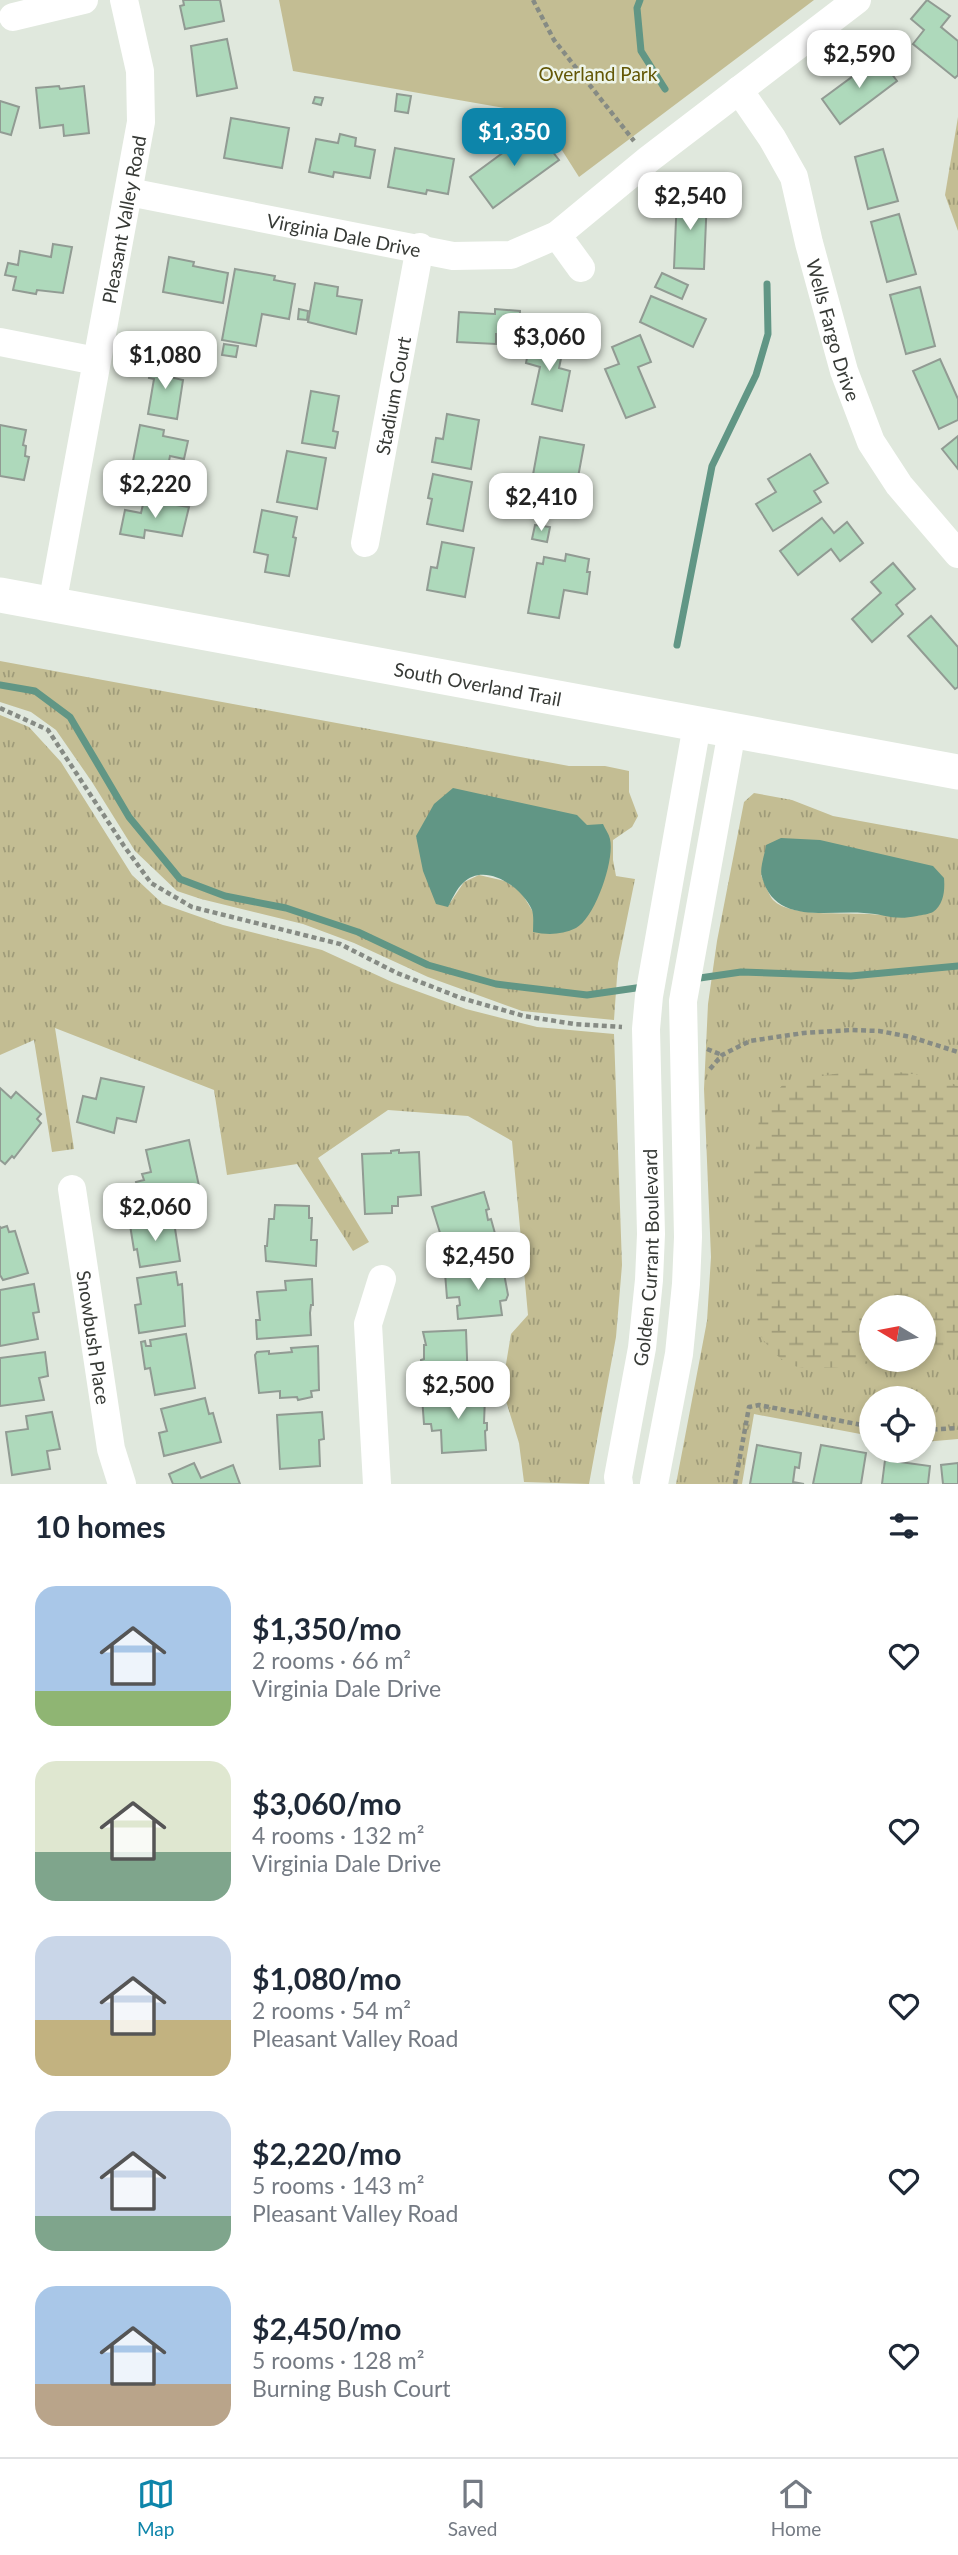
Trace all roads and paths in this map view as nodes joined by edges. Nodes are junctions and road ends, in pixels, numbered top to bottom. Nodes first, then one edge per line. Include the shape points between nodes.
1 (84, 0) edge
2 (124, 0) edge
3 (533, 0) edge
4 (858, 0) edge
5 (13, 17) dead end
6 (739, 90) junction
7 (649, 159) junction
8 (129, 192) junction
9 (557, 235) junction
10 (420, 247) junction
11 (581, 268) dead end
12 (0, 342) edge
13 (96, 361) junction
14 (365, 543) dead end
15 (958, 554) edge
16 (0, 595) edge
17 (52, 605) junction
18 (0, 708) edge
19 (697, 725) junction
20 (732, 731) junction
21 (958, 772) edge
22 (646, 1030) junction
23 (683, 1033) junction
24 (958, 1052) edge
25 (709, 1071) dead end
26 (72, 1189) dead end
27 (382, 1279) dead end
28 (859, 1424) edge
29 (958, 1427) edge
30 (936, 1429) edge
31 (122, 1484) edge
32 (377, 1484) edge
33 (619, 1484) edge
34 (654, 1484) edge
35 (735, 1484) edge

1 - 5 street
2 - 8 street, Pleasant Valley Road via 139,71 141,122
3 - 7 path via 554,40
4 - 6 street, Virginia Dale Drive
6 - 7 street, Virginia Dale Drive
6 - 15 street, Wells Fargo Drive via 794,177 844,371 871,442 899,485
7 - 9 street, Virginia Dale Drive
8 - 10 street, Virginia Dale Drive
8 - 13 street, Pleasant Valley Road
9 - 10 street, Virginia Dale Drive via 510,255 453,256
9 - 11 street
10 - 14 street, Stadium Court
12 - 13 street
13 - 17 street, Pleasant Valley Road
16 - 17 main road, South Overland Trail
17 - 19 main road, South Overland Trail
18 - 22 path via 48,730 151,883 192,907 340,944 397,973 524,1016
19 - 20 main road, South Overland Trail
19 - 22 street, Golden Currant Boulevard
20 - 21 main road, South Overland Trail
20 - 23 street, Golden Currant Boulevard via 683,1001
22 - 23 street
22 - 33 street, Golden Currant Boulevard via 649,1280
23 - 34 street, Golden Currant Boulevard via 686,1284 679,1353
24 - 25 path via 879,1031 804,1033 750,1041 722,1055
26 - 31 street, Snowbush Place via 111,1449
27 - 32 street via 368,1324
28 - 35 path via 759,1405 749,1408
29 - 30 path

